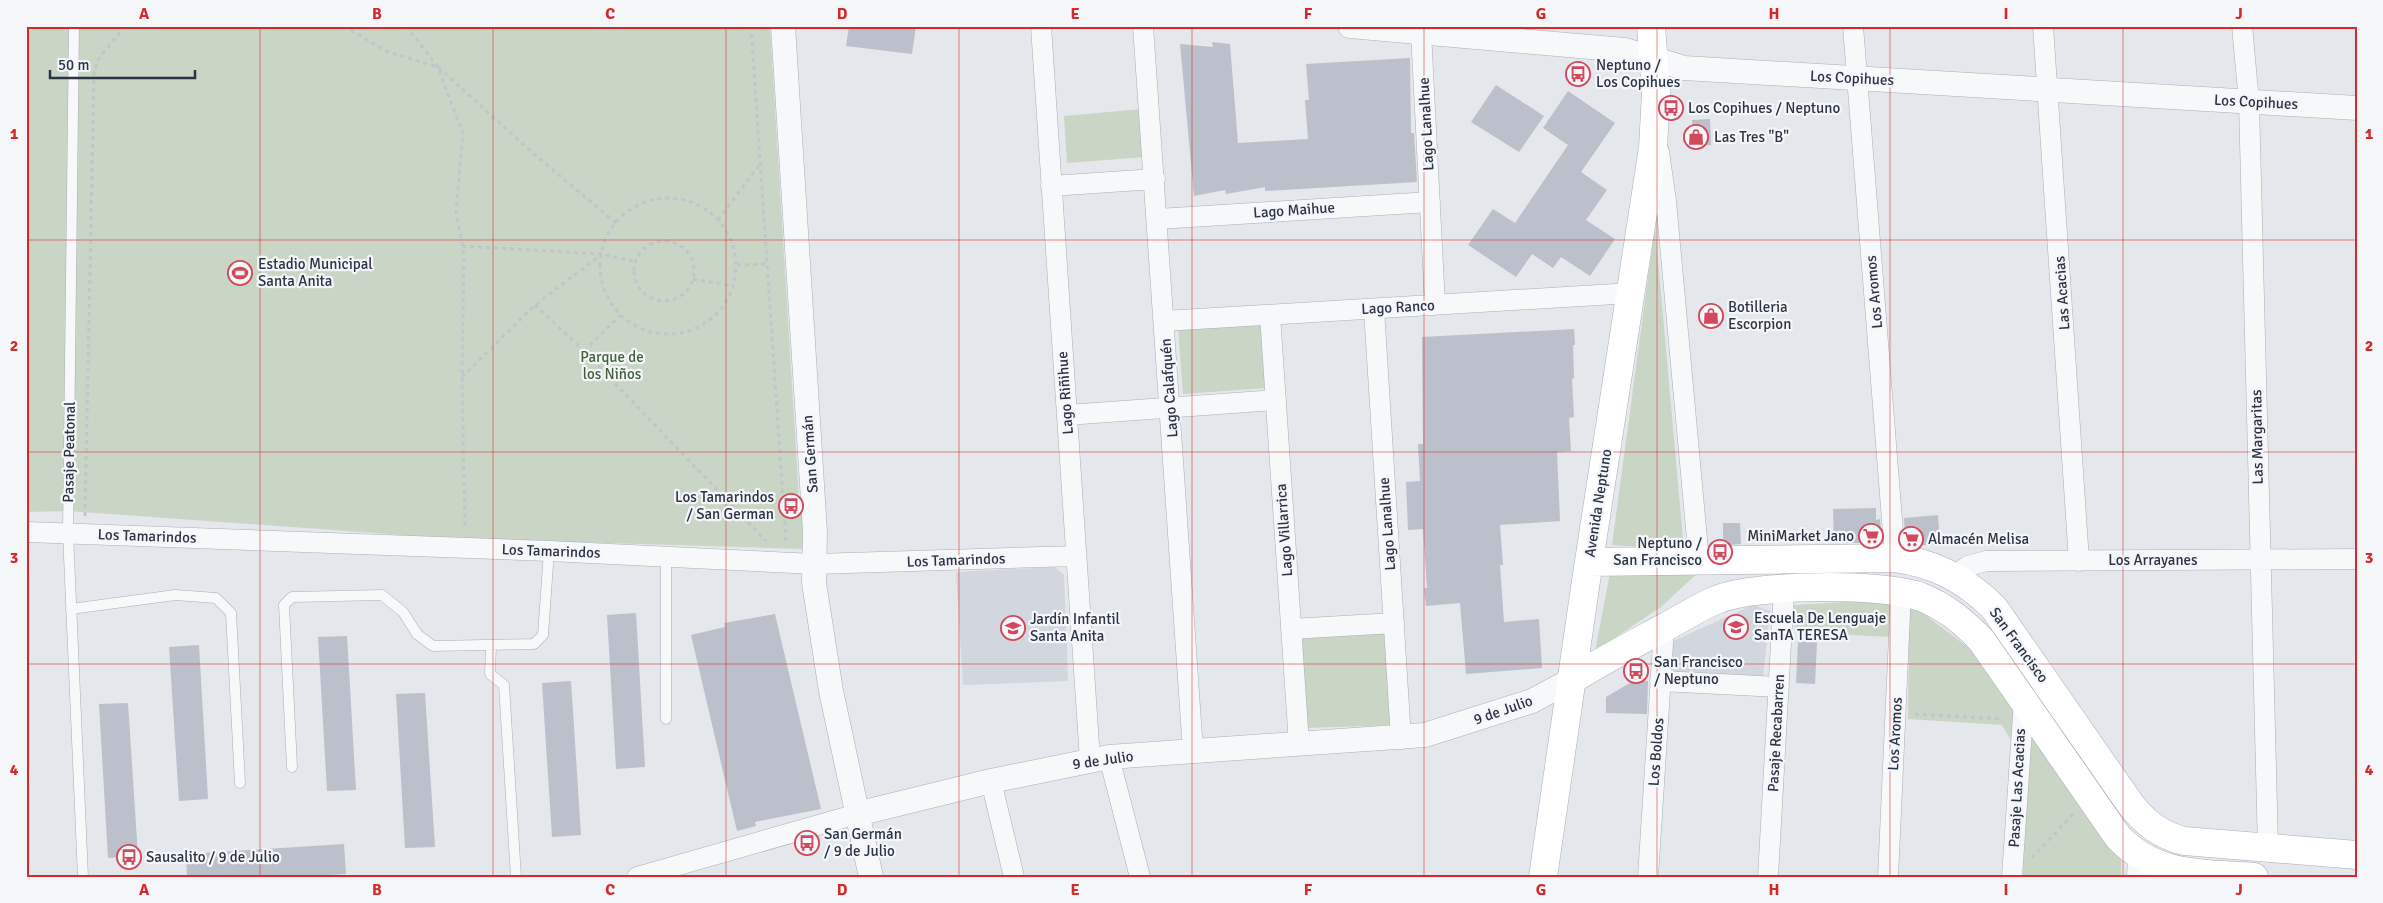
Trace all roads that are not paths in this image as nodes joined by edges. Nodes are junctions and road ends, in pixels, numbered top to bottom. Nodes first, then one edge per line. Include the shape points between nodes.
1 (74, 26) edge
2 (783, 26) edge
3 (1041, 26) edge
4 (1144, 26) edge
5 (1350, 26) edge
6 (1651, 26) edge
7 (1853, 26) edge
8 (2043, 26) edge
9 (2242, 26) edge
10 (1421, 32) junction
11 (1480, 32) edge
12 (1654, 59) junction
13 (1857, 78) junction
14 (2048, 89) junction
15 (2249, 102) junction
16 (2357, 108) edge
17 (1655, 129) junction
18 (1155, 179) junction
19 (1052, 186) junction
20 (1430, 202) junction
21 (1158, 219) junction
22 (1632, 293) junction
23 (1435, 305) junction
24 (1374, 309) junction
25 (1270, 315) junction
26 (1164, 321) junction
27 (1276, 400) junction
28 (1170, 408) junction
29 (1067, 415) junction
30 (26, 532) edge
31 (76, 533) junction
32 (549, 551) junction
33 (666, 556) junction
34 (1076, 556) junction
35 (1895, 558) junction
36 (2357, 559) edge
37 (2260, 560) junction
38 (1699, 561) junction
39 (2079, 561) junction
40 (1589, 562) junction
41 (815, 564) junction
42 (1954, 576) junction
43 (1784, 589) junction
44 (1901, 592) junction
45 (71, 609) junction
46 (1394, 623) junction
47 (1664, 628) junction
48 (1291, 629) junction
49 (491, 645) junction
50 (1573, 679) junction
51 (1660, 681) junction
52 (1779, 687) junction
53 (2023, 710) junction
54 (666, 719) dead end
55 (1401, 739) junction
56 (1299, 744) junction
57 (1193, 751) junction
58 (1099, 759) junction
59 (292, 767) dead end
60 (991, 781) junction
61 (240, 783) dead end
62 (857, 814) junction
63 (2268, 848) junction
64 (2357, 855) edge
65 (2137, 866) edge
66 (83, 877) edge
67 (516, 877) edge
68 (637, 877) edge
69 (871, 877) edge
70 (1014, 877) edge
71 (1140, 877) edge
72 (1543, 877) edge
73 (1648, 877) edge
74 (1768, 877) edge
75 (1888, 877) edge
76 (2012, 877) edge
77 (2254, 877) edge

1 - 31 lane, Pasaje Peatonal
2 - 41 street, San Germán
3 - 19 street, Lago Riñihue
4 - 18 street, Lago Calafquén
5 - 10 street, Los Copihues
6 - 12 main road, Avenida Neptuno
7 - 13 street, Los Aromos
8 - 14 street, Las Acacias
9 - 15 street, Las Margaritas
10 - 11 street, Los Copihues
10 - 20 street, Lago Lanalhue
11 - 12 street, Los Copihues via 1625,50
12 - 13 street, Los Copihues via 1684,68
12 - 17 main road, Avenida Neptuno
13 - 14 street, Los Copihues
13 - 35 street, Los Aromos
14 - 15 street, Los Copihues
14 - 39 street, Las Acacias
15 - 16 street, Los Copihues
15 - 37 street, Las Margaritas
17 - 22 main road, Avenida Neptuno
17 - 38 street, Avenida Neptuno via 1666,202
18 - 19 street
18 - 21 street, Lago Calafquén
19 - 29 street, Lago Riñihue
20 - 21 street, Lago Maihue
20 - 23 street, Lago Lanalhue
21 - 26 street, Lago Calafquén
22 - 23 street, Lago Ranco
22 - 40 main road, Avenida Neptuno
23 - 24 street, Lago Ranco
24 - 25 street, Lago Ranco
24 - 46 street, Lago Lanalhue
25 - 26 street, Lago Ranco
25 - 27 street, Lago Villarrica
26 - 28 street, Lago Calafquén
27 - 28 street
27 - 48 street, Lago Villarrica
28 - 29 street
28 - 57 street, Lago Calafquén
29 - 34 street, Lago Riñihue
30 - 31 street, Los Tamarindos
31 - 32 street, Los Tamarindos
31 - 45 lane, Pasaje Peatonal
32 - 33 street, Los Tamarindos
32 - 49 lane via 543,635 534,644
33 - 41 street, Los Tamarindos
33 - 54 lane
34 - 41 street, Los Tamarindos
34 - 58 street, Lago Riñihue
35 - 38 main road, San Francisco
35 - 42 main road, San Francisco via 1925,564
36 - 37 street, Los Arrayanes
37 - 39 street, Los Arrayanes
37 - 63 street, Las Margaritas
38 - 40 main road, San Francisco
39 - 42 street, Los Arrayanes via 1986,562 1968,566
40 - 50 main road, Avenida Neptuno
41 - 62 street, San Germán via 814,583 831,691
42 - 63 main road, San Francisco via 1981,595 2005,623 2131,805 2149,825 2184,841
43 - 44 main road, San Francisco
43 - 47 main road, San Francisco via 1749,591 1719,599
43 - 52 street, Pasaje Recabarren
44 - 53 main road, San Francisco via 1937,604 1969,626 1982,640
44 - 75 street, Los Aromos
45 - 61 lane via 175,595 216,598 231,613
45 - 66 lane, Pasaje Peatonal
46 - 48 street
46 - 55 street, Lago Lanalhue
47 - 50 main road, San Francisco
47 - 51 street, Los Boldos
48 - 56 street, Lago Villarrica
49 - 59 lane via 433,646 417,634 403,612 382,595 292,597 284,605
49 - 67 lane via 490,674 504,685
50 - 55 street, 9 de Julio via 1532,701 1447,729
50 - 72 main road, Avenida Neptuno
51 - 52 street
51 - 73 street, Los Boldos
52 - 74 street, Pasaje Recabarren
53 - 65 main road, San Francisco via 2089,796
53 - 76 street, Pasaje Las Acacias
55 - 56 street, 9 de Julio
56 - 57 street, 9 de Julio
57 - 58 street, 9 de Julio
58 - 60 street, 9 de Julio
58 - 71 street, Lago Riñihue
60 - 62 street, 9 de Julio
60 - 70 street
62 - 68 street, 9 de Julio
62 - 69 street, San Germán
63 - 64 main road, San Francisco
65 - 77 main road, San Francisco via 2155,865 2174,870

